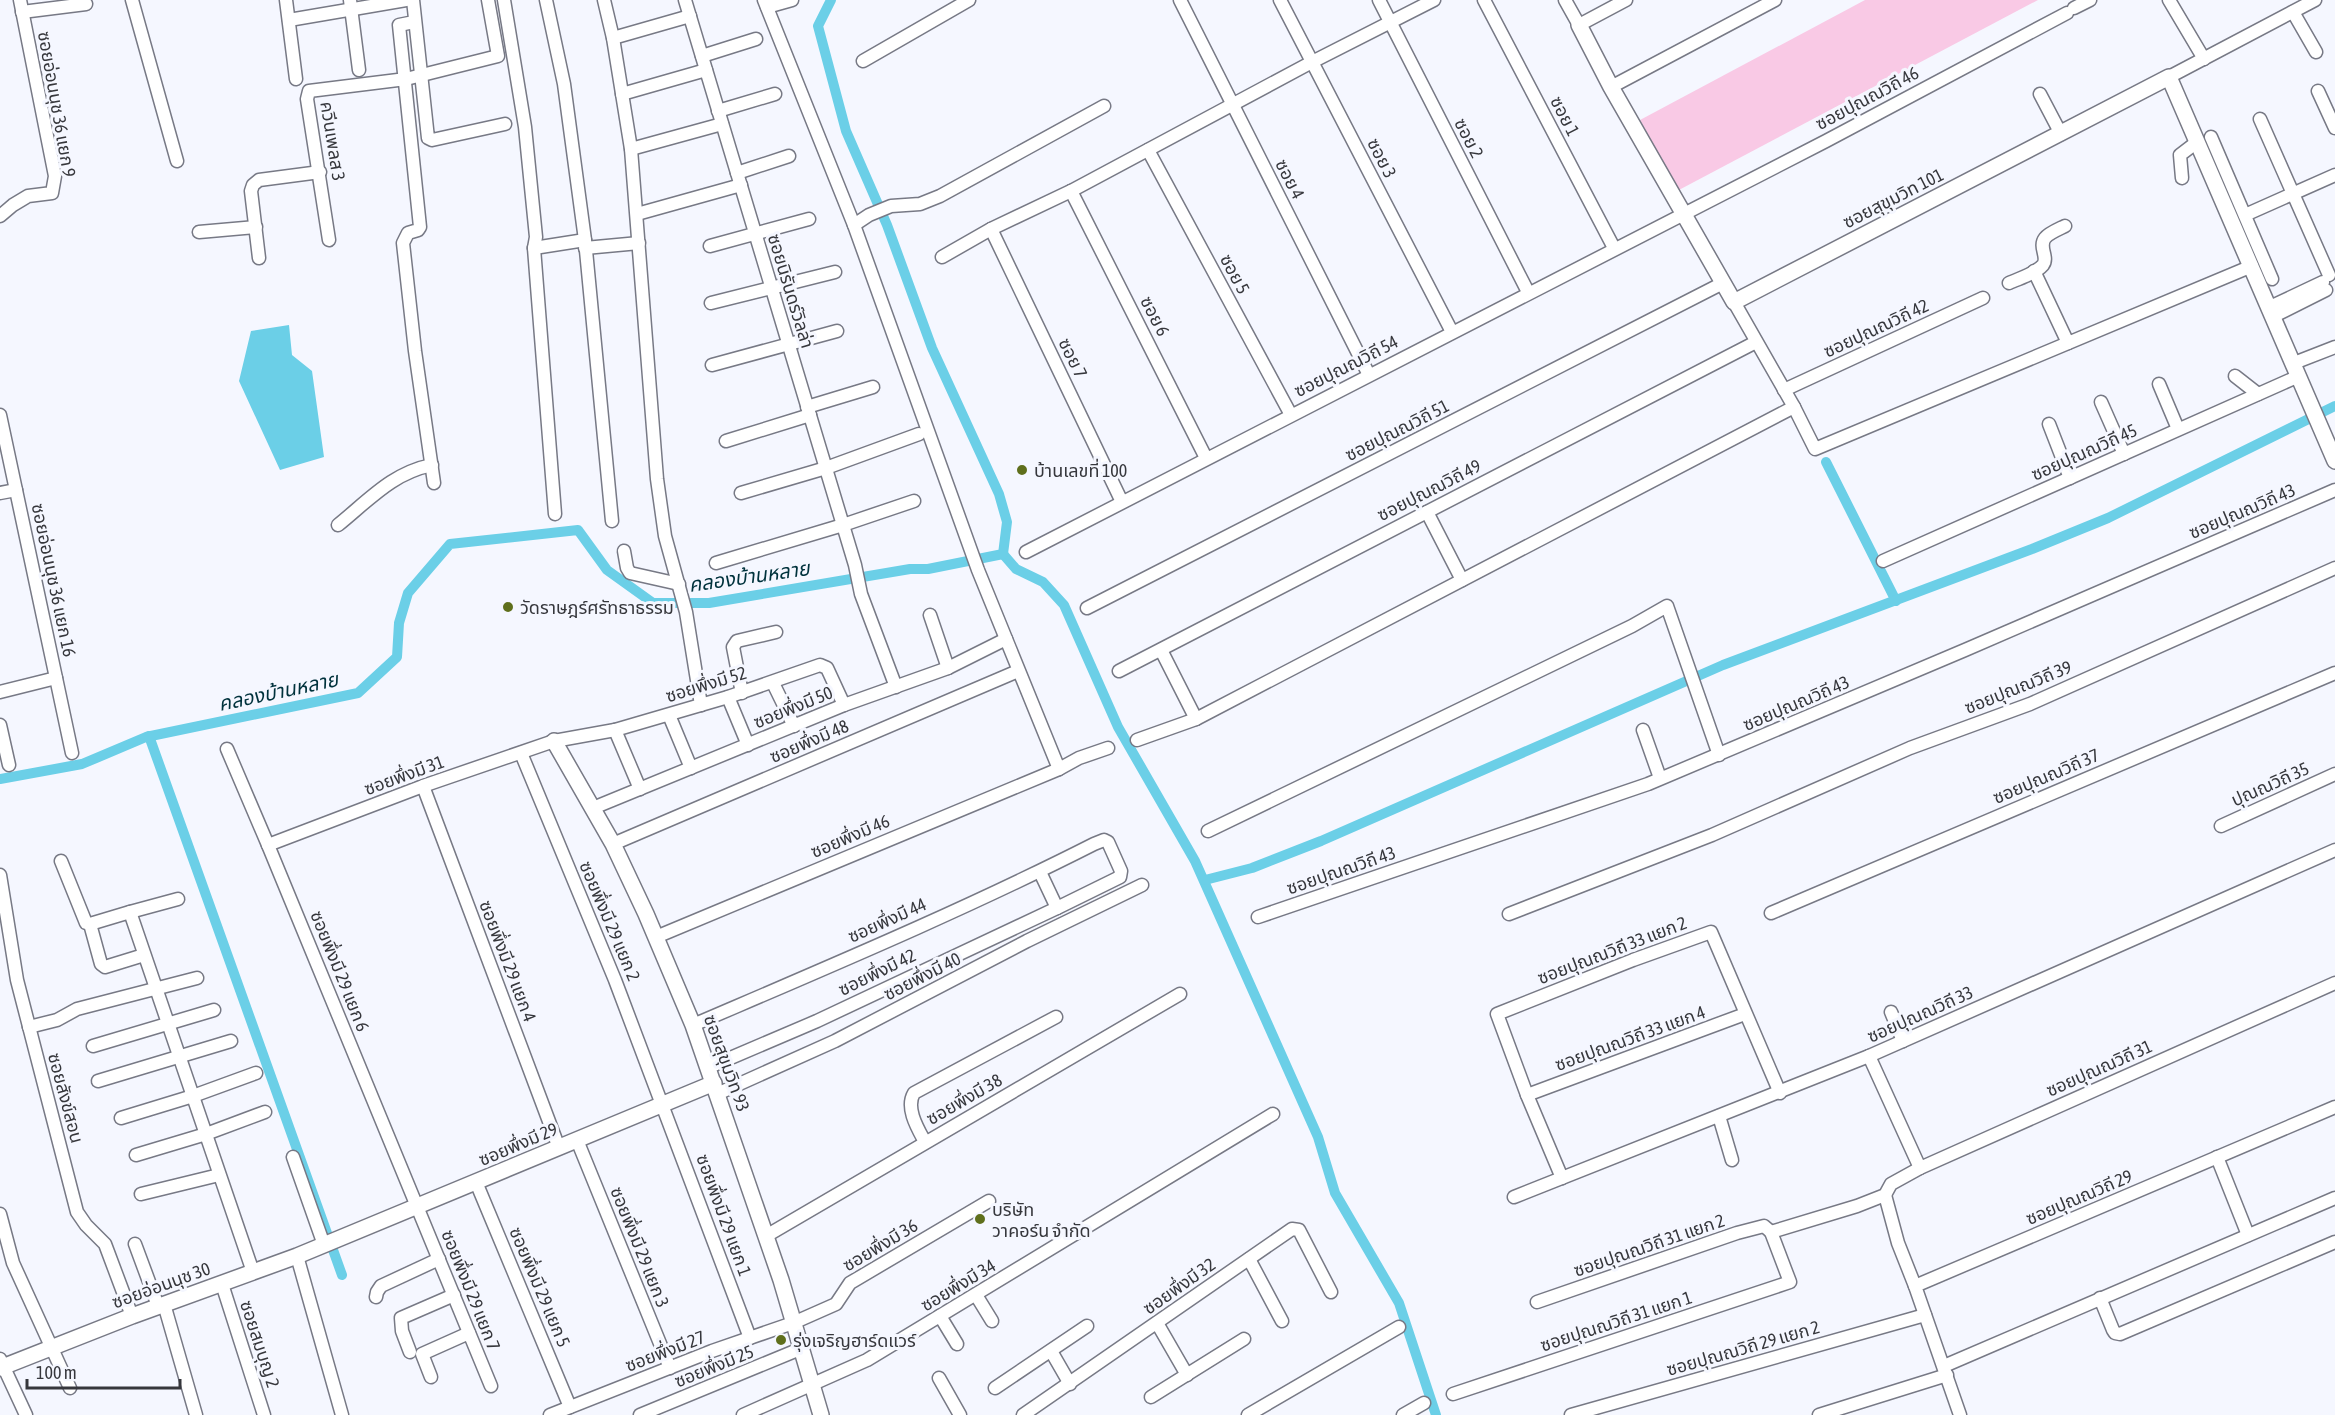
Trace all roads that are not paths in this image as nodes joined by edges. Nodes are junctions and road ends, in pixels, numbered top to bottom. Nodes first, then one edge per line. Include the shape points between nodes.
1 (132, 0) edge
2 (286, 0) edge
3 (406, 0) edge
4 (413, 0) edge
5 (488, 0) edge
6 (504, 0) edge
7 (546, 0) edge
8 (604, 0) edge
9 (685, 0) edge
10 (792, 0) edge
11 (969, 0) edge
12 (1180, 0) edge
13 (1280, 0) edge
14 (1379, 0) edge
15 (1434, 0) edge
16 (1484, 0) edge
17 (1565, 0) edge
18 (1626, 0) edge
19 (1775, 0) edge
20 (2090, 0) edge
21 (2169, 0) edge
22 (2311, 1) edge
23 (86, 4) dead end
24 (351, 4) edge
25 (765, 4) edge
26 (21, 6) edge
27 (2293, 12) junction
28 (690, 16) junction
29 (289, 20) junction
30 (414, 22) junction
31 (1390, 22) junction
32 (1579, 25) junction
33 (613, 38) junction
34 (756, 39) dead end
35 (2316, 52) dead end
36 (702, 56) junction
37 (2204, 59) junction
38 (863, 61) dead end
39 (1312, 62) junction
40 (358, 70) dead end
41 (706, 70) junction
42 (422, 75) junction
43 (2169, 77) junction
44 (296, 79) dead end
45 (406, 79) junction
46 (1611, 87) junction
47 (2318, 91) dead end
48 (622, 94) junction
49 (776, 94) dead end
50 (2040, 94) dead end
51 (1232, 104) junction
52 (1104, 106) dead end
53 (718, 111) junction
54 (2260, 118) dead end
55 (505, 124) dead end
56 (722, 124) junction
57 (2335, 128) edge
58 (2061, 134) junction
59 (2204, 140) junction
60 (631, 149) junction
61 (1148, 150) junction
62 (789, 156) dead end
63 (177, 161) dead end
64 (320, 172) junction
65 (2335, 175) edge
66 (2182, 178) dead end
67 (739, 179) junction
68 (1071, 191) junction
69 (2293, 194) junction
70 (1683, 212) junction
71 (637, 214) junction
72 (2245, 215) junction
73 (0, 216) edge
74 (808, 219) dead end
75 (854, 225) junction
76 (2065, 226) dead end
77 (256, 227) junction
78 (991, 229) junction
79 (199, 232) dead end
80 (755, 234) junction
81 (329, 240) dead end
82 (639, 243) junction
83 (585, 244) junction
84 (710, 246) dead end
85 (534, 248) junction
86 (1614, 248) junction
87 (942, 257) dead end
88 (259, 258) dead end
89 (2252, 266) junction
90 (2034, 271) junction
91 (835, 272) dead end
92 (2272, 279) dead end
93 (2009, 283) dead end
94 (2330, 283) edge
95 (1723, 284) junction
96 (772, 289) junction
97 (1528, 292) junction
98 (1983, 298) dead end
99 (1734, 302) junction
100 (711, 303) dead end
101 (2272, 311) junction
102 (837, 331) dead end
103 (1452, 332) junction
104 (1756, 342) junction
105 (2068, 343) junction
106 (789, 345) junction
107 (2335, 347) edge
108 (712, 365) dead end
109 (2297, 370) junction
110 (1369, 375) junction
111 (2235, 376) dead end
112 (2159, 384) dead end
113 (873, 387) dead end
114 (1784, 390) junction
115 (2258, 394) junction
116 (2101, 402) dead end
117 (1794, 407) junction
118 (809, 411) junction
119 (0, 415) edge
120 (1291, 415) junction
121 (2049, 424) dead end
122 (2178, 429) junction
123 (919, 434) dead end
124 (726, 441) dead end
125 (2124, 454) junction
126 (1206, 458) junction
127 (2335, 461) edge
128 (432, 465) junction
129 (826, 468) junction
130 (2070, 477) junction
131 (434, 483) dead end
132 (16, 490) junction
133 (2335, 490) edge
134 (0, 493) edge
135 (741, 493) dead end
136 (914, 501) dead end
137 (1122, 502) junction
138 (1427, 512) junction
139 (555, 514) dead end
140 (612, 521) dead end
141 (338, 525) dead end
142 (843, 525) junction
143 (624, 550) dead end
144 (1026, 552) dead end
145 (1883, 561) dead end
146 (716, 563) dead end
147 (2335, 568) edge
148 (1462, 580) junction
149 (679, 584) junction
150 (1087, 608) dead end
151 (930, 615) dead end
152 (776, 632) dead end
153 (1006, 639) junction
154 (1161, 650) junction
155 (948, 668) junction
156 (1018, 670) junction
157 (1119, 671) dead end
158 (2335, 673) edge
159 (56, 678) junction
160 (773, 682) junction
161 (896, 687) junction
162 (0, 692) edge
163 (742, 693) junction
164 (728, 697) junction
165 (701, 705) junction
166 (844, 705) junction
167 (669, 715) junction
168 (1196, 719) junction
169 (0, 725) edge
170 (794, 726) junction
171 (615, 730) junction
172 (1643, 730) dead end
173 (1137, 740) dead end
174 (554, 741) junction
175 (748, 745) junction
176 (1108, 748) dead end
177 (227, 749) dead end
178 (72, 753) dead end
179 (521, 753) junction
180 (1719, 755) junction
181 (9, 765) dead end
182 (691, 768) junction
183 (1059, 769) junction
184 (2335, 774) edge
185 (1660, 778) junction
186 (423, 786) junction
187 (640, 789) junction
188 (593, 808) junction
189 (2221, 826) dead end
190 (1208, 831) dead end
191 (613, 844) junction
192 (1094, 844) joint
193 (268, 845) junction
194 (2335, 850) edge
195 (61, 861) dead end
196 (1040, 872) junction
197 (0, 875) edge
198 (1142, 885) dead end
199 (178, 899) dead end
200 (1058, 908) junction
201 (130, 912) junction
202 (1771, 913) dead end
203 (1509, 914) dead end
204 (1258, 917) dead end
205 (90, 924) junction
206 (656, 937) junction
207 (144, 955) junction
208 (197, 978) dead end
209 (2335, 983) edge
210 (157, 988) junction
211 (1180, 994) dead end
212 (214, 1010) dead end
213 (1891, 1012) dead end
214 (1745, 1014) junction
215 (1056, 1017) dead end
216 (168, 1024) junction
217 (693, 1025) junction
218 (29, 1027) junction
219 (231, 1041) dead end
220 (1903, 1041) junction
221 (93, 1046) dead end
222 (1869, 1056) junction
223 (180, 1058) junction
224 (707, 1068) junction
225 (255, 1073) dead end
226 (99, 1081) dead end
227 (716, 1089) junction
228 (1780, 1093) junction
229 (1527, 1095) junction
230 (193, 1096) junction
231 (663, 1104) junction
232 (2335, 1107) edge
233 (265, 1112) dead end
234 (1273, 1114) dead end
235 (1719, 1116) junction
236 (121, 1118) dead end
237 (206, 1134) junction
238 (577, 1140) junction
239 (925, 1142) junction
240 (559, 1148) junction
241 (136, 1155) dead end
242 (293, 1157) dead end
243 (2217, 1157) junction
244 (1732, 1160) dead end
245 (1920, 1168) junction
246 (219, 1175) junction
247 (1562, 1178) junction
248 (476, 1182) junction
249 (141, 1194) dead end
250 (1885, 1195) junction
251 (1514, 1197) dead end
252 (2335, 1198) edge
253 (989, 1201) dead end
254 (418, 1206) junction
255 (0, 1214) edge
256 (1771, 1232) junction
257 (2248, 1235) junction
258 (766, 1236) junction
259 (2335, 1242) edge
260 (329, 1243) junction
261 (135, 1244) dead end
262 (297, 1256) junction
263 (439, 1259) junction
264 (1249, 1259) junction
265 (253, 1272) junction
266 (222, 1284) junction
267 (1915, 1286) junction
268 (1331, 1292) dead end
269 (454, 1295) junction
270 (976, 1295) junction
271 (376, 1297) dead end
272 (2100, 1298) junction
273 (1537, 1302) dead end
274 (161, 1305) junction
275 (1925, 1315) junction
276 (132, 1316) junction
277 (940, 1317) junction
278 (992, 1321) dead end
279 (1282, 1321) dead end
280 (793, 1323) junction
281 (1157, 1323) junction
282 (1087, 1326) dead end
283 (1399, 1327) dead end
284 (469, 1334) junction
285 (750, 1338) junction
286 (1244, 1339) dead end
287 (957, 1344) dead end
288 (52, 1347) junction
289 (801, 1349) junction
290 (1051, 1351) junction
291 (410, 1352) dead end
292 (1, 1365) edge
293 (670, 1368) junction
294 (1945, 1371) junction
295 (1187, 1375) junction
296 (431, 1377) dead end
297 (939, 1378) dead end
298 (1070, 1384) junction
299 (491, 1386) dead end
300 (811, 1386) junction
301 (70, 1388) dead end
302 (995, 1388) dead end
303 (1453, 1394) dead end
304 (1151, 1398) dead end
305 (1424, 1403) dead end
306 (570, 1407) junction
307 (26, 1415) edge
308 (196, 1415) edge
309 (264, 1415) edge
310 (342, 1415) edge
311 (550, 1415) edge
312 (640, 1415) edge
313 (743, 1415) edge
314 (821, 1415) edge
315 (960, 1415) edge
316 (1023, 1415) edge
317 (1248, 1415) edge
318 (1403, 1415) edge
319 (1571, 1415) edge
320 (1819, 1415) edge
321 (1960, 1415) edge

1 - 63 street
2 - 29 street
3 - 24 street
4 - 30 street
5 - 42 street, ควีนเพลส 3 via 498,57
6 - 85 street via 525,127
7 - 83 street via 564,84
8 - 33 street
9 - 28 street, ซอยนิรันดร์วิลล่า
10 - 25 street
11 - 38 street
12 - 51 street, ซอย 4
13 - 39 street, ซอย 3
14 - 31 street, ซอย 2
15 - 31 street
16 - 86 street, ซอย 1
17 - 32 street
18 - 32 street
19 - 46 street
20 - 70 street, ซอยปุณณวิถี 46 via 1826,141
21 - 37 street
22 - 27 street
23 - 26 street
24 - 29 street
24 - 40 street
25 - 75 street
26 - 73 street, ซอยอ่อนนุช 36 แยก 9 via 54,187 52,193 23,199
27 - 35 street
27 - 37 street
28 - 33 street
28 - 36 street, ซอยนิรันดร์วิลล่า
29 - 44 street
30 - 42 street
30 - 45 street via 399,25
31 - 39 street
31 - 97 street, ซอย 2
32 - 46 street
33 - 48 street
34 - 36 street
36 - 41 street, ซอยนิรันดร์วิลล่า
37 - 43 street
39 - 51 street
39 - 103 street, ซอย 3
41 - 48 street
41 - 53 street, ซอยนิรันดร์วิลล่า
42 - 45 street, ควีนเพลส 3
42 - 55 street via 428,138
43 - 58 street, ซอยสุขุมวิท 101
43 - 59 street
45 - 64 street, ควีนเพลส 3 via 309,91 307,99
45 - 128 street via 420,227 408,233 403,249
46 - 70 street
47 - 57 street
48 - 60 street
49 - 53 street
50 - 58 street
51 - 61 street
51 - 110 street, ซอย 4
52 - 75 street via 940,196 920,204 891,206
53 - 56 street, ซอยนิรันดร์วิลล่า
54 - 69 street
56 - 60 street
56 - 67 street, ซอยนิรันดร์วิลล่า
58 - 99 street, ซอยสุขุมวิท 101
59 - 66 street via 2180,155
59 - 72 street
59 - 89 street
60 - 71 street
61 - 68 street
61 - 120 street, ซอย 5
62 - 67 street
64 - 77 street via 259,180 253,185
64 - 81 street, ควีนเพลส 3
65 - 69 street
67 - 71 street
67 - 80 street, ซอยนิรันดร์วิลล่า
68 - 78 street
68 - 126 street, ซอย 6
69 - 72 street
69 - 94 street
70 - 86 street, ซอยปุณณวิถี 54
70 - 95 street
71 - 82 street
72 - 92 street
74 - 80 street
75 - 153 street
76 - 90 street via 2046,236 2042,245 2044,264
77 - 79 street
77 - 88 street
78 - 87 street
78 - 137 street, ซอย 7
80 - 84 street
80 - 96 street, ซอยนิรันดร์วิลล่า
82 - 83 street
82 - 149 street via 657,479 665,536
83 - 85 street
83 - 140 street
85 - 139 street
86 - 97 street, ซอยปุณณวิถี 54
89 - 101 street
89 - 105 street
90 - 93 street
90 - 105 street
91 - 96 street
94 - 101 street
95 - 99 street
95 - 150 street, ซอยปุณณวิถี 51
96 - 100 street
96 - 106 street, ซอยนิรันดร์วิลล่า
97 - 103 street, ซอยปุณณวิถี 54
98 - 114 street, ซอยปุณณวิถี 42
99 - 104 street
101 - 109 street
102 - 106 street
103 - 110 street, ซอยปุณณวิถี 54
104 - 114 street
104 - 138 street, ซอยปุณณวิถี 49
105 - 117 street via 1815,449
106 - 108 street
106 - 118 street, ซอยนิรันดร์วิลล่า
107 - 109 street, ซอยปุณณวิถี 45
109 - 115 street, ซอยปุณณวิถี 45
109 - 127 street
110 - 120 street, ซอยปุณณวิถี 54
111 - 115 street
112 - 122 street
113 - 118 street
114 - 117 street
115 - 122 street, ซอยปุณณวิถี 45
116 - 125 street
117 - 148 street
118 - 124 street
118 - 129 street, ซอยนิรันดร์วิลล่า
119 - 132 street, ซอยอ่อนนุช 36 แยก 16
120 - 126 street, ซอยปุณณวิถี 54
121 - 130 street
122 - 125 street, ซอยปุณณวิถี 45
123 - 129 street
125 - 130 street, ซอยปุณณวิถี 45
126 - 137 street, ซอยปุณณวิถี 54
128 - 131 street
128 - 141 street via 395,478
129 - 135 street
129 - 142 street, ซอยนิรันดร์วิลล่า
130 - 145 street, ซอยปุณณวิถี 45
132 - 134 street
132 - 159 street, ซอยอ่อนนุช 36 แยก 16
133 - 180 street, ซอยปุณณวิถี 43
136 - 142 street
137 - 144 street, ซอยปุณณวิถี 54
138 - 148 street
138 - 154 street, ซอยปุณณวิถี 49
142 - 146 street
142 - 161 street, ซอยนิรันดร์วิลล่า via 861,594
143 - 149 street via 630,573
147 - 203 street, ซอยปุณณวิถี 39 via 2030,704 1910,748 1712,835
148 - 168 street
149 - 165 street
151 - 155 street
152 - 163 street via 737,641 733,647
153 - 155 street, ซอยพึ่งมี 50
153 - 156 street
154 - 157 street, ซอยปุณณวิถี 49
154 - 168 street
155 - 161 street, ซอยพึ่งมี 50
156 - 183 street
156 - 191 street, ซอยพึ่งมี 48
158 - 202 street, ซอยปุณณวิถี 37
159 - 162 street
159 - 178 street, ซอยอ่อนนุช 36 แยก 16
160 - 163 street, ซอยพึ่งมี 52
160 - 166 street, ซอยพึ่งมี 52 via 824,665
160 - 170 street
161 - 166 street, ซอยพึ่งมี 50
163 - 164 street, ซอยพึ่งมี 52
164 - 165 street, ซอยพึ่งมี 52
164 - 175 street
165 - 167 street, ซอยพึ่งมี 52
166 - 170 street, ซอยพึ่งมี 50
167 - 171 street, ซอยพึ่งมี 52
167 - 182 street
168 - 173 street
169 - 181 street
170 - 175 street, ซอยพึ่งมี 50
171 - 174 street, ซอยพึ่งมี 52
171 - 187 street
172 - 185 street
174 - 179 street, ซอยพึ่งมี 31
174 - 188 street, ซอยสุขุมวิท 93
175 - 182 street, ซอยพึ่งมี 50
176 - 183 street, ซอยพึ่งมี 46
177 - 193 street, ซอยพึ่งมี 29 แยก 6
179 - 186 street, ซอยพึ่งมี 31
179 - 231 street, ซอยพึ่งมี 29 แยก 2
180 - 185 street, ซอยปุณณวิถี 43
180 - 190 street via 1667,606
182 - 187 street, ซอยพึ่งมี 50
183 - 206 street, ซอยพึ่งมี 46
184 - 189 street, ปุณณวิถี 35
185 - 204 street, ซอยปุณณวิถี 43
186 - 193 street, ซอยพึ่งมี 31
186 - 240 street, ซอยพึ่งมี 29 แยก 4
187 - 188 street, ซอยพึ่งมี 50
188 - 191 street, ซอยสุขุมวิท 93
191 - 206 street, ซอยสุขุมวิท 93
192 - 196 street, ซอยพึ่งมี 44
192 - 200 street, ซอยพึ่งมี 42 via 1108,842 1121,876
193 - 254 street, ซอยพึ่งมี 29 แยก 6
194 - 220 street, ซอยปุณณวิถี 33
195 - 205 street via 83,921
196 - 200 street
196 - 217 street, ซอยพึ่งมี 44
197 - 218 street, ซอยสังข์สอน
198 - 227 street, ซอยพึ่งมี 40 via 835,1041
199 - 201 street
200 - 224 street, ซอยพึ่งมี 42 via 818,1021
201 - 205 street
201 - 207 street
205 - 207 street via 105,967
206 - 217 street, ซอยสุขุมวิท 93
207 - 210 street
208 - 210 street
209 - 245 street, ซอยปุณณวิถี 31
210 - 216 street
210 - 218 street via 76,1009 57,1020
211 - 239 street, ซอยพึ่งมี 38
212 - 216 street
213 - 220 street
214 - 228 street, ซอยปุณณวิถี 33 แยก 2
214 - 229 street, ซอยปุณณวิถี 33 แยก 4
214 - 229 street, ซอยปุณณวิถี 33 แยก 2 via 1711,932 1634,960 1497,1014
215 - 239 street via 914,1093 913,1116
216 - 221 street
216 - 223 street
217 - 224 street, ซอยสุขุมวิท 93
218 - 276 street, ซอยสังข์สอน via 77,1212 105,1244
219 - 223 street
220 - 222 street, ซอยปุณณวิถี 33
222 - 228 street, ซอยปุณณวิถี 33
222 - 245 street
223 - 226 street
223 - 230 street
224 - 227 street, ซอยสุขุมวิท 93
225 - 230 street
227 - 231 street, ซอยพึ่งมี 29
227 - 258 street, ซอยสุขุมวิท 93
228 - 235 street, ซอยปุณณวิถี 33
229 - 247 street
230 - 236 street
230 - 237 street
231 - 238 street, ซอยพึ่งมี 29
231 - 285 street, ซอยพึ่งมี 29 แยก 1
232 - 243 street, ซอยปุณณวิถี 29
233 - 237 street
234 - 270 street, ซอยพึ่งมี 34
235 - 244 street
235 - 247 street, ซอยปุณณวิถี 33
237 - 241 street
237 - 246 street
238 - 240 street, ซอยพึ่งมี 29
238 - 293 street, ซอยพึ่งมี 29 แยก 3
239 - 258 street, ซอยพึ่งมี 38
240 - 248 street, ซอยพึ่งมี 29
242 - 260 street
243 - 257 street
243 - 267 street, ซอยปุณณวิถี 29
245 - 250 street, ซอยปุณณวิถี 31 via 1891,1184
246 - 249 street
246 - 265 street
247 - 251 street, ซอยปุณณวิถี 33
248 - 254 street, ซอยพึ่งมี 29
248 - 306 street, ซอยพึ่งมี 29 แยก 5
250 - 256 street, ซอยปุณณวิถี 31
250 - 267 street
252 - 257 street
253 - 280 street, ซอยพึ่งมี 36 via 850,1283 836,1304
254 - 260 street, ซอยพึ่งมี 29
254 - 263 street, ซอยพึ่งมี 29 แยก 7
255 - 288 street via 13,1263
256 - 273 street, ซอยปุณณวิถี 31 แยก 2 via 1764,1226 1737,1233
256 - 303 street, ซอยปุณณวิถี 31 แยก 1 via 1790,1282
257 - 272 street
258 - 280 street, ซอยสุขุมวิท 93
259 - 272 street via 2120,1334 2113,1330
260 - 262 street, ซอยอ่อนนุช 30
261 - 274 street
262 - 265 street, ซอยอ่อนนุช 30
262 - 310 street
263 - 269 street, ซอยพึ่งมี 29 แยก 7
263 - 271 street via 381,1287
264 - 268 street, ซอยพึ่งมี 32 via 1295,1228
264 - 279 street
264 - 281 street, ซอยพึ่งมี 32
265 - 266 street, ซอยอ่อนนุช 30
266 - 274 street, ซอยอ่อนนุช 30
266 - 309 street, ซอยสมบุญ 2
267 - 275 street
269 - 284 street, ซอยพึ่งมี 29 แยก 7
269 - 291 street via 401,1318
270 - 277 street, ซอยพึ่งมี 34
270 - 278 street
272 - 294 street
274 - 276 street, ซอยอ่อนนุช 30
274 - 308 street
275 - 294 street
275 - 319 street, ซอยปุณณวิถี 29 แยก 2
276 - 288 street, ซอยอ่อนนุช 30
277 - 287 street
277 - 300 street, ซอยพึ่งมี 34 via 867,1360
280 - 285 street, ซอยพึ่งมี 27
280 - 289 street, ซอยสุขุมวิท 93
281 - 295 street
281 - 298 street, ซอยพึ่งมี 32
282 - 290 street
283 - 317 street
284 - 296 street via 422,1354
284 - 299 street, ซอยพึ่งมี 29 แยก 7
285 - 293 street, ซอยพึ่งมี 27
286 - 295 street
288 - 292 street, ซอยอ่อนนุช 30
288 - 301 street
289 - 300 street, ซอยสุขุมวิท 93
289 - 312 street, ซอยพึ่งมี 25
290 - 298 street
290 - 302 street
292 - 307 street
293 - 306 street, ซอยพึ่งมี 27
294 - 320 street
294 - 321 street
295 - 304 street
297 - 315 street
298 - 316 street, ซอยพึ่งมี 32
300 - 313 street, ซอยพึ่งมี 34
300 - 314 street, ซอยสุขุมวิท 93
305 - 318 street
306 - 311 street, ซอยพึ่งมี 27

